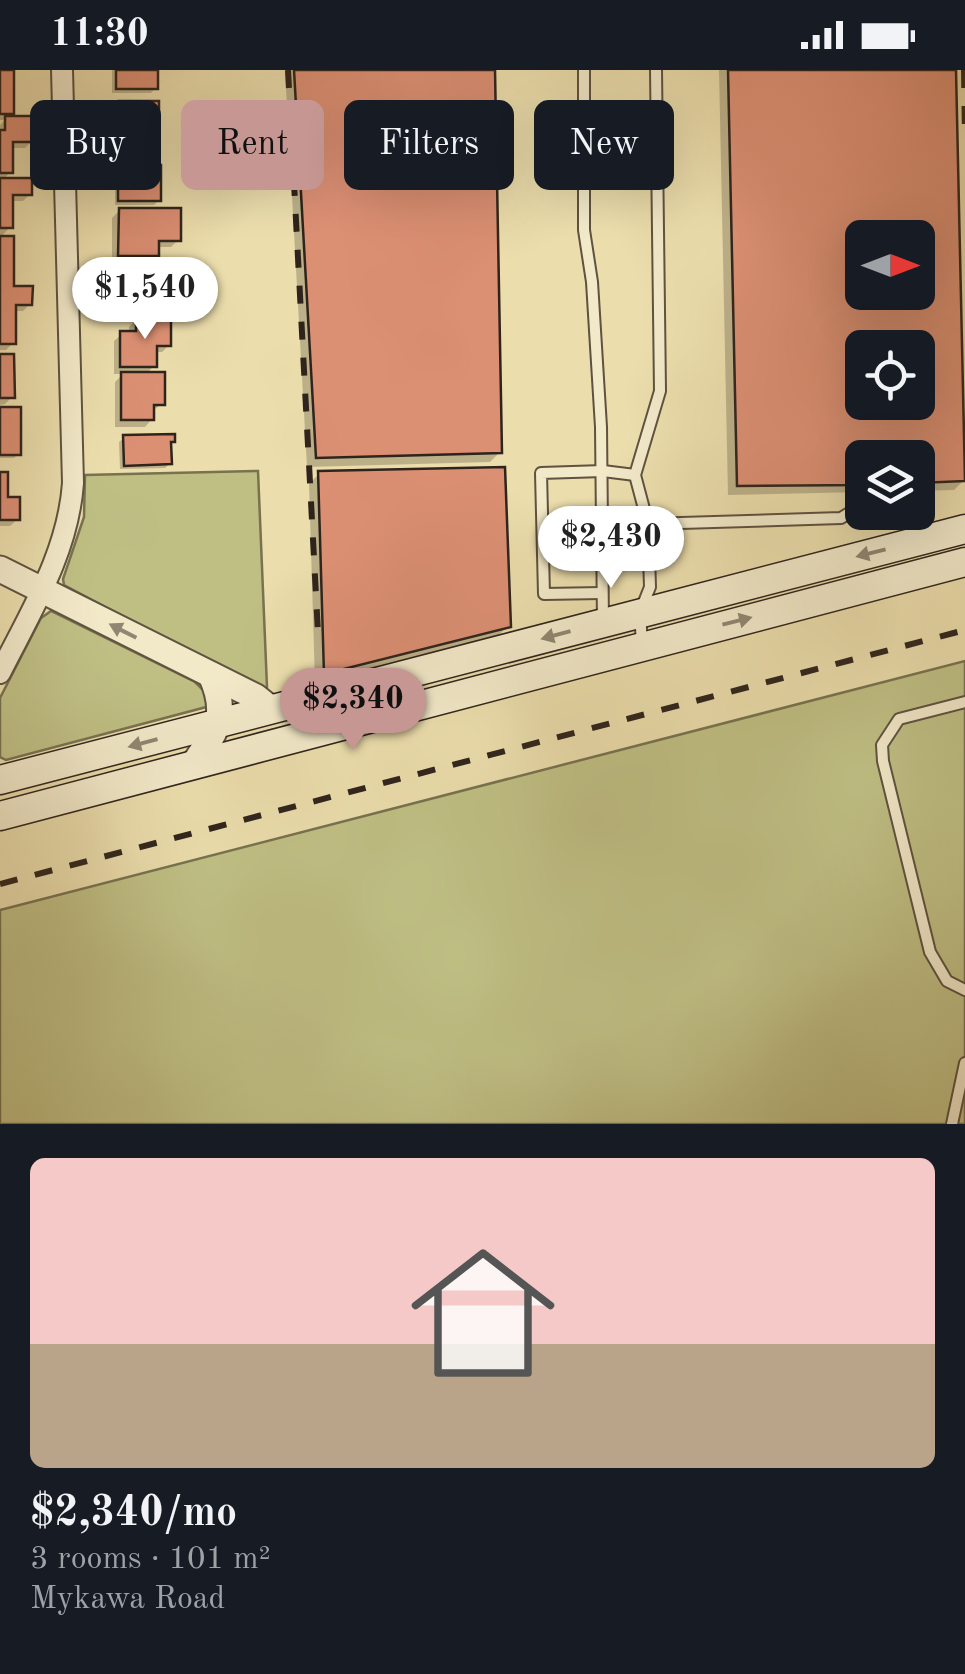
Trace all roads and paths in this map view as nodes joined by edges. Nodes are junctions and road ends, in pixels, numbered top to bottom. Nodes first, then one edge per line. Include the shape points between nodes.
1 (62, 70) edge
2 (584, 70) edge
3 (656, 70) edge
4 (603, 471) junction
5 (635, 476) junction
6 (845, 516) edge
7 (648, 524) junction
8 (965, 529) edge
9 (965, 562) edge
10 (0, 569) edge
11 (42, 590) junction
12 (602, 593) junction
13 (640, 612) junction
14 (603, 623) junction
15 (642, 646) junction
16 (0, 672) edge
17 (210, 675) junction
18 (965, 702) edge
19 (271, 709) junction
20 (218, 723) junction
21 (194, 764) junction
22 (0, 782) edge
23 (44, 805) junction
24 (0, 816) edge
25 (965, 990) edge
26 (965, 1063) edge
27 (952, 1124) edge

1 - 11 street via 72,483 66,533
2 - 4 lane via 584,230
3 - 5 lane via 660,391
4 - 5 lane
4 - 12 lane
4 - 12 lane via 541,472 544,594
5 - 7 lane
6 - 7 lane
7 - 13 lane via 650,588
8 -> 13 main road
15 -> 9 main road
10 - 11 street
11 - 16 street
17 -> 11 street
12 - 14 lane
13 - 14 main road
13 - 15 lane
14 -> 19 main road
15 - 21 main road
17 - 19 street
17 - 20 street via 222,705
18 - 25 lane via 900,719 882,745 930,952 947,981
19 - 20 main road
20 - 21 street
20 -> 22 main road
21 - 23 main road
22 - 23 street
23 - 24 main road
26 - 27 lane

